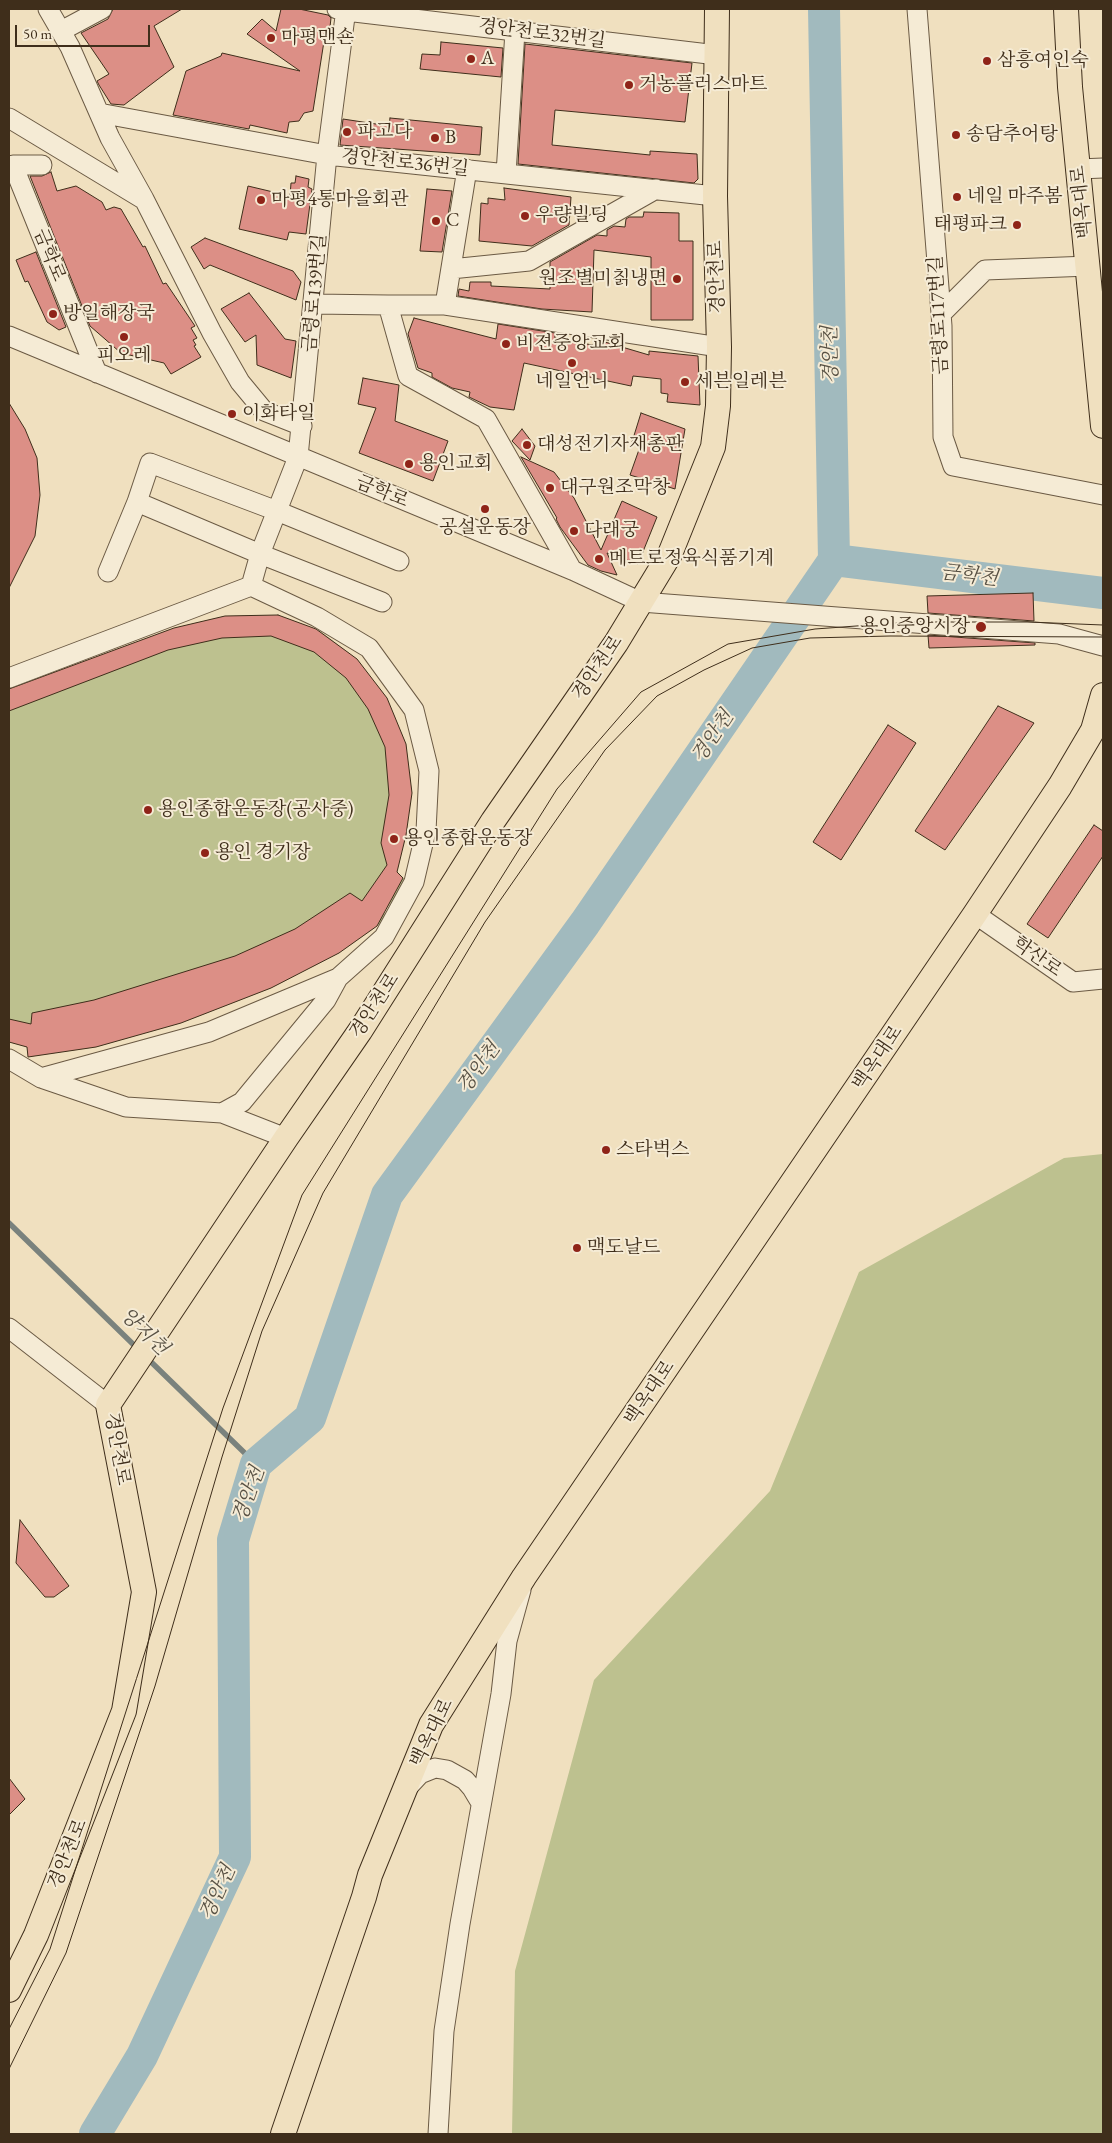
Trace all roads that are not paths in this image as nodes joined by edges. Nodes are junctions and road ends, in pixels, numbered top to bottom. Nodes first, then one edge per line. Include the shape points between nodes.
1 (48, 9) edge
2 (102, 9) edge
3 (717, 9) edge
4 (917, 9) edge
5 (1066, 9) edge
6 (343, 10) edge
7 (61, 31) junction
8 (515, 31) junction
9 (717, 55) junction
10 (98, 113) junction
11 (9, 118) edge
12 (327, 156) junction
13 (42, 165) dead end
14 (1103, 168) edge
15 (467, 169) junction
16 (1079, 169) junction
17 (506, 174) junction
18 (656, 189) junction
19 (715, 196) junction
20 (144, 199) junction
21 (1089, 266) junction
22 (451, 269) junction
23 (314, 304) junction
24 (388, 305) junction
25 (445, 305) junction
26 (941, 314) junction
27 (9, 336) edge
28 (719, 347) junction
29 (1100, 359) edge
30 (97, 373) junction
31 (302, 426) junction
32 (1103, 426) edge
33 (298, 457) junction
34 (1103, 496) edge
35 (137, 502) junction
36 (277, 511) junction
37 (260, 554) junction
38 (399, 562) dead end
39 (572, 570) junction
40 (108, 572) dead end
41 (251, 586) junction
42 (382, 602) dead end
43 (641, 602) junction
44 (1103, 646) edge
45 (9, 678) edge
46 (1103, 696) edge
47 (975, 914) junction
48 (338, 978) junction
49 (1103, 979) edge
50 (9, 1059) edge
51 (41, 1078) junction
52 (222, 1113) junction
53 (286, 1138) junction
54 (9, 1328) edge
55 (114, 1397) junction
56 (524, 1577) junction
57 (405, 1790) junction
58 (481, 1804) junction
59 (9, 1990) edge
60 (283, 2134) edge
61 (438, 2134) edge

1 - 7 street
2 - 7 street
3 - 9 main road, 경안천로
4 - 26 street, 금령로117번길
5 - 16 main road, 백옥대로
6 - 8 street, 경안천로32번길
6 - 12 street, 금령로139번길
7 - 10 street
8 - 9 street, 경안천로32번길
8 - 17 street
9 - 19 main road, 경안천로
10 - 12 street, 경안천로36번길
10 - 20 street
11 - 20 street
12 - 15 street, 경안천로36번길
12 - 23 street, 금령로139번길
13 - 30 street, 금학로 via 13,165
14 - 16 street
15 - 17 street, 경안천로36번길
15 - 22 street
16 - 21 main road, 백옥대로
17 - 18 street, 경안천로36번길
18 - 19 street, 경안천로36번길
18 - 22 street via 529,261
19 - 28 main road, 경안천로
20 - 31 street via 240,382 264,412
21 - 26 street via 985,270
21 - 29 main road, 백옥대로
22 - 25 street
23 - 24 street
23 - 31 street, 금령로139번길
24 - 25 street
24 - 39 street via 408,376 486,419
25 - 28 street
26 - 34 street, 금령로117번길 via 943,438 953,466
27 - 30 street, 금학로
28 - 43 main road, 경안천로 via 718,406 713,447 670,554
29 - 32 main road, 백옥대로
30 - 33 street, 금학로
31 - 33 street, 금령로139번길
33 - 36 street, 금령로139번길
33 - 39 street, 금학로
35 - 36 street via 150,463
35 - 37 street
35 - 40 street
36 - 37 street, 금령로139번길
36 - 38 street
37 - 41 street, 금령로139번길
37 - 42 street
39 - 43 street, 금학로
41 - 45 street
41 - 48 street via 317,617 369,648 414,710 429,771 426,831 414,882 384,936
43 - 44 street, 금학로 via 1059,634
43 - 53 main road, 경안천로 via 493,821 360,1032
46 - 47 main road, 백옥대로 via 1094,730
47 - 49 street, 학산로 via 1073,982
47 - 56 main road, 백옥대로
48 - 51 street via 209,1032
48 - 52 street via 326,1000 242,1102
50 - 51 street
51 - 52 street via 126,1107
52 - 53 street
53 - 55 main road, 경안천로
54 - 55 street
55 - 59 main road, 경안천로 via 144,1592 124,1711 36,1935
56 - 57 main road, 백옥대로 via 431,1726
56 - 58 street via 507,1641
57 - 58 street via 420,1774 435,1768 447,1770 465,1780
57 - 60 main road, 백옥대로 via 370,1875
58 - 61 street via 444,2031

